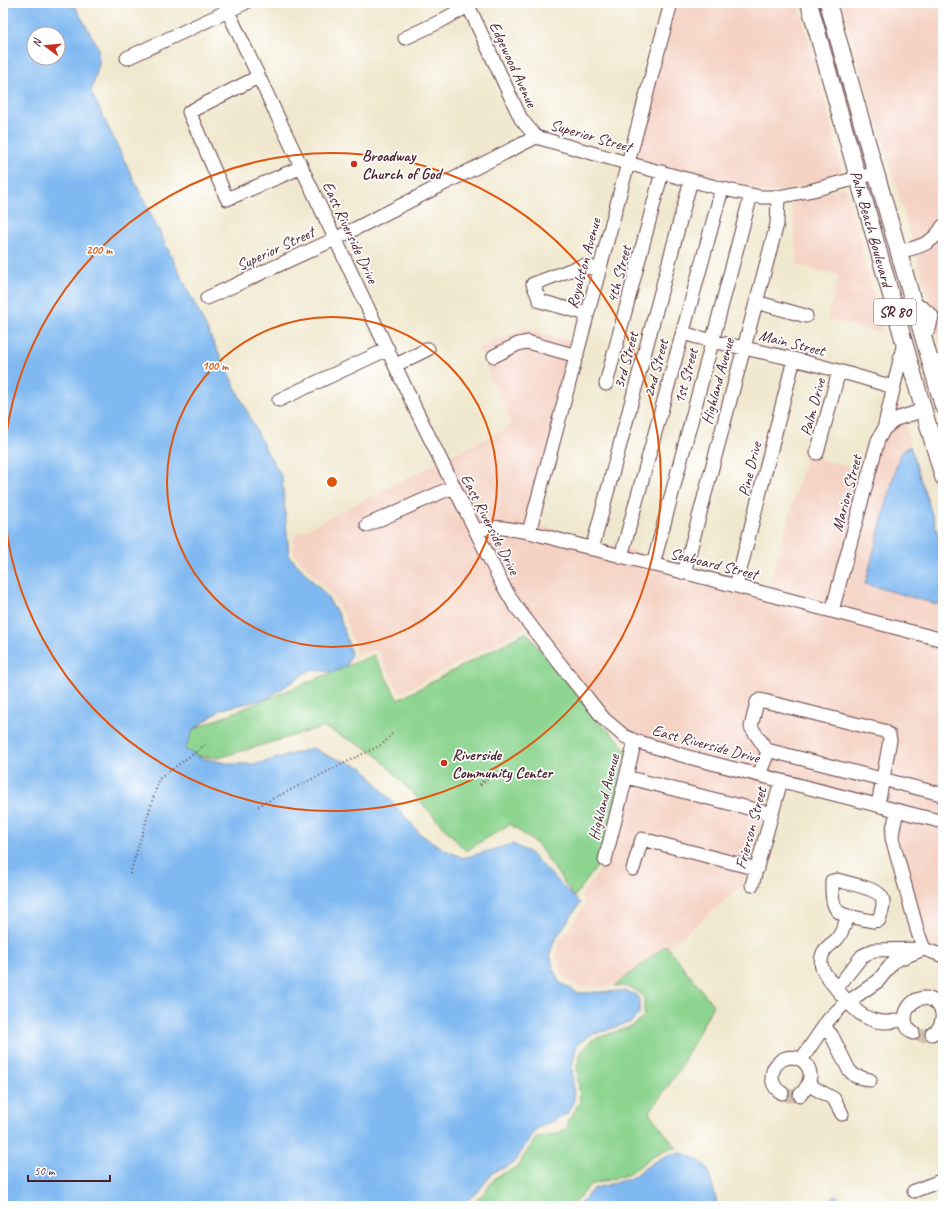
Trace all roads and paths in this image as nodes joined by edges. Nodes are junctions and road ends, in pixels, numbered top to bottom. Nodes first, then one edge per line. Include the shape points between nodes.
1 (244, 3) edge
2 (671, 3) edge
3 (809, 3) edge
4 (828, 3) edge
5 (468, 4) edge
6 (226, 7) edge
7 (405, 38) dead end
8 (127, 58) dead end
9 (258, 77) junction
10 (536, 137) junction
11 (627, 164) junction
12 (302, 167) junction
13 (662, 172) junction
14 (876, 173) junction
15 (857, 178) junction
16 (691, 180) junction
17 (722, 189) junction
18 (751, 195) junction
19 (778, 198) junction
20 (943, 226) edge
21 (336, 239) junction
22 (898, 252) junction
23 (599, 269) junction
24 (207, 298) dead end
25 (756, 302) junction
26 (913, 303) junction
27 (587, 314) junction
28 (806, 316) dead end
29 (938, 317) edge
30 (683, 333) junction
31 (922, 334) junction
32 (712, 342) junction
33 (904, 342) junction
34 (744, 348) junction
35 (388, 349) junction
36 (428, 349) dead end
37 (494, 356) dead end
38 (577, 356) junction
39 (794, 359) junction
40 (937, 362) edge
41 (396, 365) junction
42 (839, 371) junction
43 (606, 384) dead end
44 (893, 387) junction
45 (279, 400) dead end
46 (943, 406) edge
47 (924, 410) junction
48 (884, 428) junction
49 (817, 453) dead end
50 (943, 477) edge
51 (453, 487) junction
52 (367, 525) dead end
53 (477, 532) junction
54 (530, 532) junction
55 (592, 549) junction
56 (621, 557) junction
57 (653, 565) junction
58 (684, 573) junction
59 (736, 586) junction
60 (832, 611) junction
61 (943, 640) edge
62 (392, 734) dead end
63 (635, 741) junction
64 (205, 745) dead end
65 (768, 752) junction
66 (498, 770) dead end
67 (487, 772) dead end
68 (759, 775) junction
69 (626, 776) junction
70 (883, 780) junction
71 (781, 781) junction
72 (943, 797) edge
73 (878, 805) junction
74 (258, 806) dead end
75 (897, 811) junction
76 (772, 814) junction
77 (943, 818) edge
78 (605, 860) dead end
79 (633, 869) dead end
80 (757, 869) junction
81 (130, 874) dead end
82 (752, 885) dead end
83 (848, 916) dead end
84 (924, 948) junction
85 (943, 956) edge
86 (837, 988) junction
87 (849, 1002) junction
88 (905, 1019) junction
89 (824, 1026) junction
90 (938, 1029) edge
91 (913, 1033) dead end
92 (801, 1060) junction
93 (870, 1080) dead end
94 (782, 1093) dead end
95 (842, 1114) dead end
96 (943, 1180) edge
97 (914, 1191) dead end

1 - 6 street
2 - 11 street, Royalston Avenue
3 - 15 main road, Palm Beach Boulevard / SR 80
4 - 14 main road, Palm Beach Boulevard / SR 80
5 - 7 street via 439,22
5 - 10 street, Edgewood Avenue via 521,120
6 - 8 street
6 - 9 street, East Riverside Drive
9 - 12 street, East Riverside Drive
9 - 12 street via 189,112 227,199
10 - 11 street, Superior Street
10 - 21 street, Superior Street
11 - 13 street, Superior Street
11 - 23 street, Royalston Avenue
12 - 21 street, East Riverside Drive
13 - 16 street, Superior Street
13 - 43 street, 4th Street
14 - 15 street, Superior Street
14 - 22 main road, Palm Beach Boulevard / SR 80
15 - 19 street, Superior Street
15 - 33 main road, Palm Beach Boulevard / SR 80
16 - 17 street, Superior Street
16 - 55 street, 3rd Street
17 - 18 street, Superior Street
17 - 30 street, 2nd Street
18 - 19 street, Superior Street
18 - 32 street, 1st Street
19 - 25 street, Highland Avenue via 777,224
20 - 22 street via 927,244
21 - 24 street, Superior Street
21 - 35 street, East Riverside Drive
22 - 26 main road, Palm Beach Boulevard / SR 80
23 - 27 street, Royalston Avenue
23 - 27 street via 581,266 533,284 540,301
25 - 28 street
25 - 34 street, Highland Avenue
26 - 29 street
26 - 31 main road, Palm Beach Boulevard / SR 80
27 - 38 street, Royalston Avenue
29 - 31 street
30 - 32 street, Main Street
30 - 56 street, 2nd Street
31 - 40 main road, Palm Beach Boulevard / SR 80
32 - 34 street, Main Street
32 - 57 street, 1st Street
33 - 44 street, Marion Street
33 - 47 main road, Palm Beach Boulevard / SR 80
34 - 39 street, Main Street
34 - 58 street, Highland Avenue
35 - 41 street, East Riverside Drive
35 - 45 street
36 - 41 street
37 - 38 street via 527,342
38 - 54 street, Royalston Avenue
39 - 42 street, Main Street
39 - 59 street, Pine Drive
40 - 46 main road, Palm Beach Boulevard / SR 80
41 - 51 street, East Riverside Drive
42 - 44 street, Main Street
42 - 49 street, Palm Drive
44 - 48 street, Marion Street
47 - 48 street via 896,419
47 - 50 main road, Palm Beach Boulevard / SR 80
48 - 60 street, Marion Street via 878,440
51 - 52 street
51 - 53 street, East Riverside Drive
53 - 54 street, Seaboard Street via 488,527
53 - 63 street, East Riverside Drive via 501,582 534,632 604,719 624,736
54 - 55 street, Seaboard Street
55 - 56 street, Seaboard Street
56 - 57 street, Seaboard Street
57 - 58 street, Seaboard Street
58 - 59 street, Seaboard Street
59 - 60 street, Seaboard Street
60 - 61 street, Seaboard Street
62 - 74 path via 383,744
63 - 68 street, East Riverside Drive
63 - 69 street, Highland Avenue
64 - 81 path via 159,779
65 - 68 street
65 - 70 street
65 - 70 street via 751,728 757,702 760,700 889,734
66 - 67 path via 478,785 489,775
68 - 71 street, East Riverside Drive
69 - 76 street
69 - 78 street, Highland Avenue
70 - 72 street via 940,794
70 - 73 street
71 - 73 street, East Riverside Drive
71 - 76 street, Frierson Street
73 - 75 street, East Riverside Drive
75 - 77 street, East Riverside Drive
75 - 84 street via 892,838
76 - 80 street, Frierson Street
79 - 80 street via 642,839
80 - 82 street, Frierson Street
83 - 86 street via 842,932 822,956 821,966 824,973
84 - 85 street
84 - 86 street via 874,950 862,956
84 - 87 street via 894,961 878,981
86 - 87 street
87 - 88 street via 863,1016 876,1021 889,1023
87 - 89 street
88 - 90 street via 910,1004 921,998 928,998 941,1009 942,1016
88 - 91 street
89 - 92 street
89 - 93 street via 832,1036 849,1070 855,1076
92 - 94 street via 791,1057 774,1067 772,1080 774,1086
92 - 95 street via 810,1072 804,1090 834,1099
96 - 97 street

